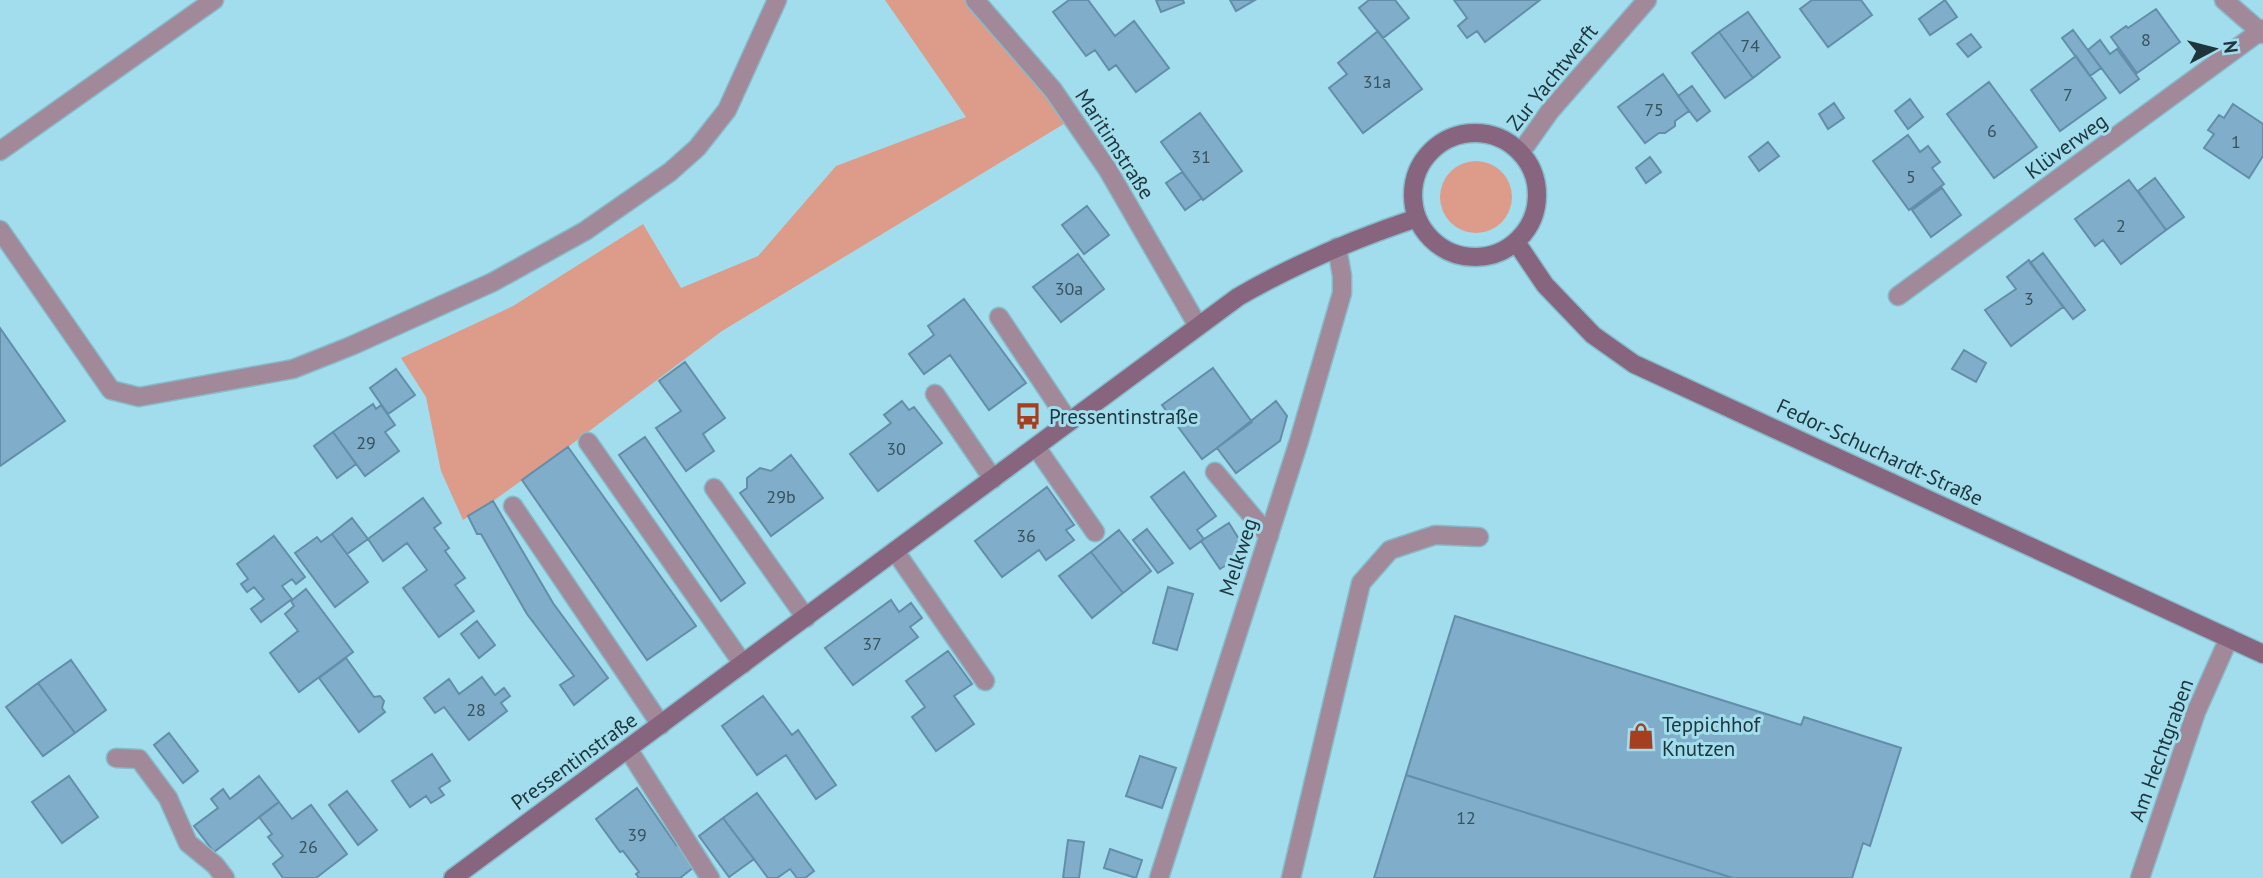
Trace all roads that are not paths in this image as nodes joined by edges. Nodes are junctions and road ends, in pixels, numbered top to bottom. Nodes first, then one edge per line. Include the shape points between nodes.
1 (214, 0) edge
2 (777, 0) edge
3 (975, 0) edge
4 (1647, 0) edge
5 (2224, 0) edge
6 (2262, 32) edge
7 (0, 151) edge
8 (1521, 152) junction
9 (1417, 218) junction
10 (0, 230) edge
11 (1516, 242) junction
12 (1337, 247) junction
13 (1898, 296) dead end
14 (999, 317) dead end
15 (1198, 326) junction
16 (934, 394) dead end
17 (1069, 422) junction
18 (588, 442) dead end
19 (1036, 447) junction
20 (1214, 472) dead end
21 (993, 479) junction
22 (714, 488) dead end
23 (513, 506) dead end
24 (1096, 533) dead end
25 (1269, 536) junction
26 (1479, 537) dead end
27 (895, 551) junction
28 (806, 618) junction
29 (2229, 638) junction
30 (2263, 654) edge
31 (743, 664) junction
32 (985, 681) dead end
33 (662, 725) junction
34 (628, 749) junction
35 (116, 758) dead end
36 (225, 878) edge
37 (453, 878) edge
38 (710, 878) edge
39 (1159, 878) edge
40 (1291, 878) edge
41 (2140, 878) edge

1 - 7 street
2 - 10 street via 727,110 670,172 585,231 493,282 293,369 139,397 111,390
3 - 15 street, Maritimstraße via 1053,90 1108,170
4 - 8 street, Zur Yachtwerft via 1550,111
5 - 6 street
6 - 13 street, Klüverweg
8 - 9 street via 1502,138 1479,132 1463,133 1435,146 1416,172
8 - 11 street via 1535,177 1536,205 1533,219
9 - 11 street via 1434,242 1460,256 1490,256
9 - 12 street, Pressentinstraße
11 - 29 street, Fedor-Schuchardt-Straße via 1545,285 1583,325 1634,365
12 - 15 street, Pressentinstraße via 1275,275
12 - 25 street, Melkweg via 1342,293
14 - 17 street
15 - 17 street, Pressentinstraße
16 - 21 street
17 - 19 street, Pressentinstraße
18 - 31 street
19 - 21 street, Pressentinstraße
19 - 24 street
20 - 25 street
21 - 27 street, Pressentinstraße
22 - 28 street
23 - 33 street
25 - 39 street, Melkweg
26 - 40 street via 1435,535 1390,550 1361,583
27 - 28 street, Pressentinstraße
27 - 32 street
28 - 31 street, Pressentinstraße
29 - 30 street, Fedor-Schuchardt-Straße
29 - 41 street, Am Hechtgraben via 2196,712
31 - 33 street, Pressentinstraße
33 - 34 street, Pressentinstraße
34 - 37 street, Pressentinstraße
34 - 38 street
35 - 36 street via 139,758 168,799 188,844

